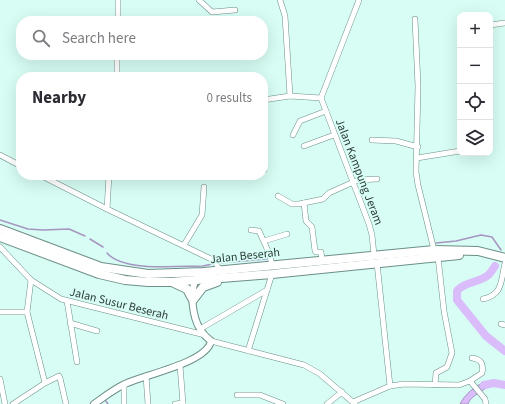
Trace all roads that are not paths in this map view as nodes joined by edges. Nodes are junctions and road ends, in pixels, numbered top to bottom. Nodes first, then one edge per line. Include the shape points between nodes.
1 (118, 0) edge
2 (200, 0) edge
3 (280, 0) edge
4 (360, 0) edge
5 (235, 10) dead end
6 (118, 16) edge
7 (415, 19) dead end
8 (505, 23) edge
9 (493, 25) edge
10 (117, 60) edge
11 (117, 72) edge
12 (290, 96) junction
13 (321, 98) junction
14 (268, 99) edge
15 (326, 111) junction
16 (293, 135) dead end
17 (334, 135) junction
18 (372, 140) dead end
19 (304, 146) dead end
20 (418, 147) junction
21 (457, 151) edge
22 (0, 156) edge
23 (417, 158) junction
24 (16, 164) edge
25 (377, 179) dead end
26 (50, 180) edge
27 (109, 180) edge
28 (352, 182) junction
29 (204, 187) dead end
30 (278, 196) dead end
31 (304, 203) junction
32 (107, 209) junction
33 (0, 229) edge
34 (251, 230) dead end
35 (287, 234) dead end
36 (0, 238) edge
37 (264, 241) junction
38 (184, 245) junction
39 (0, 247) edge
40 (436, 253) junction
41 (501, 257) edge
42 (376, 259) junction
43 (322, 260) junction
44 (505, 263) edge
45 (272, 265) junction
46 (220, 270) junction
47 (204, 272) junction
48 (189, 273) junction
49 (272, 274) junction
50 (231, 277) junction
51 (31, 280) junction
52 (196, 280) junction
53 (171, 282) junction
54 (267, 290) junction
55 (483, 299) dead end
56 (193, 300) junction
57 (67, 302) junction
58 (0, 312) edge
59 (27, 312) junction
60 (70, 323) junction
61 (200, 329) junction
62 (97, 331) dead end
63 (205, 335) junction
64 (211, 341) junction
65 (248, 351) junction
66 (472, 358) dead end
67 (77, 362) dead end
68 (180, 365) junction
69 (146, 376) junction
70 (0, 379) edge
71 (45, 383) junction
72 (471, 383) junction
73 (124, 384) junction
74 (435, 384) junction
75 (390, 386) junction
76 (342, 392) junction
77 (237, 395) dead end
78 (354, 403) edge
79 (5, 404) edge
80 (13, 404) edge
81 (66, 404) edge
82 (94, 404) edge
83 (124, 404) edge
84 (148, 404) edge
85 (175, 404) edge
86 (183, 404) edge
87 (283, 404) edge
88 (327, 404) edge
89 (486, 404) edge

1 - 6 street
2 - 5 street via 212,12
3 - 12 street via 286,16
4 - 13 street
7 - 20 street
8 - 9 street
10 - 11 street
12 - 13 street
12 - 14 street
13 - 15 street, Jalan Kampung Jeram
15 - 16 street via 300,121
15 - 17 street, Jalan Kampung Jeram
17 - 19 street
17 - 28 street, Jalan Kampung Jeram
18 - 20 street via 396,141
20 - 23 street
21 - 23 street
22 - 24 street
23 - 40 street via 418,185
25 - 28 street
26 - 32 street
27 - 32 street
28 - 31 street via 323,199
28 - 42 street, Jalan Kampung Jeram via 370,230
29 - 38 street via 202,215
30 - 31 street via 292,204
31 - 43 street via 306,221 312,227 315,251 321,252
32 - 38 street
33 - 48 highway, Jalan Beserah via 101,267 148,274
34 - 37 street via 258,230
35 - 37 street
36 - 53 highway, Jalan Beserah via 99,274 125,280
37 - 45 street
38 - 46 street via 216,262
39 - 51 street, Jalan Susur Beserah
40 - 41 highway, Jalan Beserah
40 - 42 highway, Jalan Beserah
40 - 74 street via 452,353 447,367 436,373
42 - 43 highway, Jalan Beserah
42 - 49 highway, Jalan Beserah
42 - 75 street, Jalan Kampung Jeram
43 - 45 highway, Jalan Beserah
44 - 55 street via 499,289 492,296
45 - 46 highway, Jalan Beserah
46 - 47 highway, Jalan Beserah
47 - 48 highway, Jalan Beserah
47 - 52 highway
48 - 52 highway
49 - 50 highway, Jalan Beserah
49 - 54 street
50 - 52 highway, Jalan Beserah
50 - 56 highway via 203,287
51 - 57 street, Jalan Susur Beserah
51 - 59 street
52 - 53 highway, Jalan Beserah
52 - 56 street via 192,290
53 - 56 highway via 187,289
54 - 61 street
54 - 65 street
56 - 61 street via 195,317
57 - 60 street
57 - 63 street, Jalan Susur Beserah
58 - 59 street
59 - 71 street
60 - 62 street
60 - 67 street
61 - 63 street
63 - 64 street
64 - 65 street
64 - 68 street via 205,351
65 - 76 street via 304,365
66 - 72 street via 479,359 482,372
68 - 69 street
68 - 86 street
69 - 73 street
69 - 84 street
70 - 79 street
71 - 80 street
71 - 81 street via 57,376 60,378
72 - 74 street
72 - 89 street
73 - 82 street
73 - 83 street
74 - 75 street
75 - 78 street
76 - 78 street
76 - 88 street
77 - 87 street via 260,395
85 - 86 street

